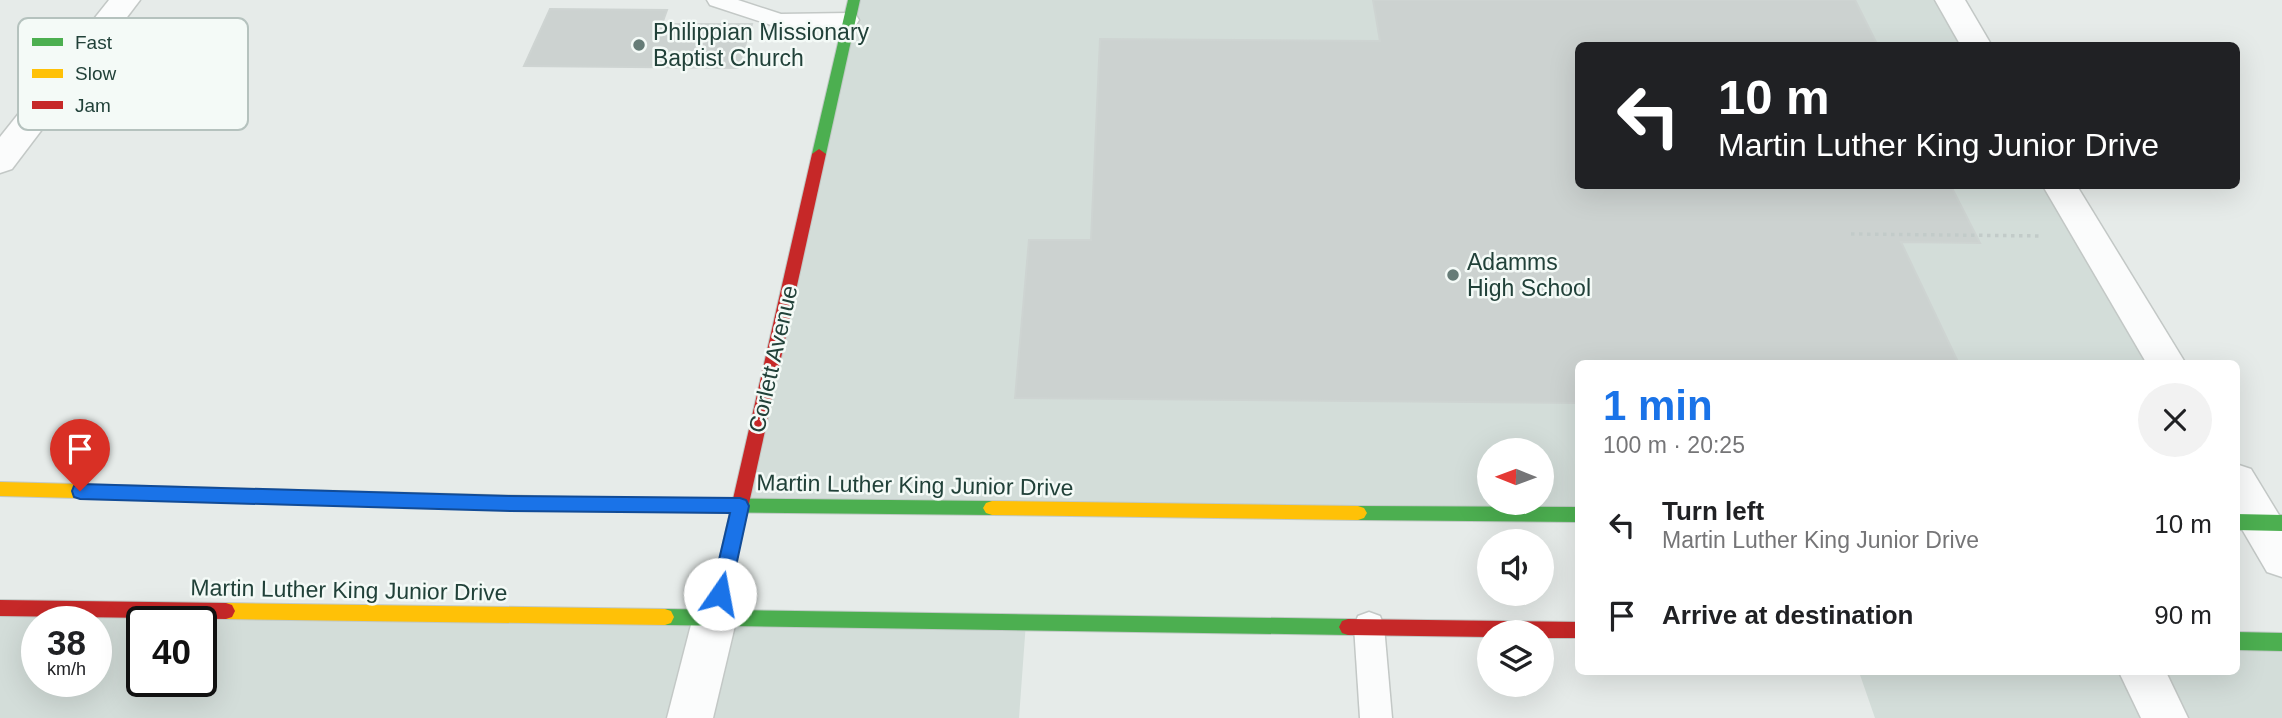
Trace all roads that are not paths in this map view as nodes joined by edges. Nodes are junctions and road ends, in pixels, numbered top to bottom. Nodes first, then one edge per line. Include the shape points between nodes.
1 (125, 0) edge
2 (717, 0) edge
3 (1950, 0) edge
4 (851, 10) edge
5 (111, 18) edge
6 (1975, 42) edge
7 (24, 130) edge
8 (0, 161) edge
9 (2062, 189) edge
10 (2165, 360) edge
11 (2240, 488) edge
12 (0, 489) edge
13 (740, 506) junction
14 (1575, 515) edge
15 (2260, 523) edge
16 (2282, 558) edge
17 (0, 608) edge
18 (715, 617) junction
19 (1369, 626) junction
20 (1575, 630) edge
21 (2240, 641) edge
22 (2282, 642) edge
23 (2144, 675) edge
24 (690, 718) edge
25 (1376, 718) edge
26 (2165, 718) edge

1 - 5 street
2 - 4 lane via 780,20
3 - 6 street
4 - 13 main road, Corlett Avenue
7 - 8 street
9 - 10 street
11 - 15 street
12 - 13 main road, Martin Luther King Junior Drive
13 - 14 main road, Martin Luther King Junior Drive
13 - 18 main road, Corlett Avenue
15 - 16 street
17 - 18 main road, Martin Luther King Junior Drive
18 - 19 main road, Martin Luther King Junior Drive
18 - 24 street, Corlett Avenue
19 - 20 main road, Martin Luther King Junior Drive
19 - 25 lane
21 - 22 main road
23 - 26 street

